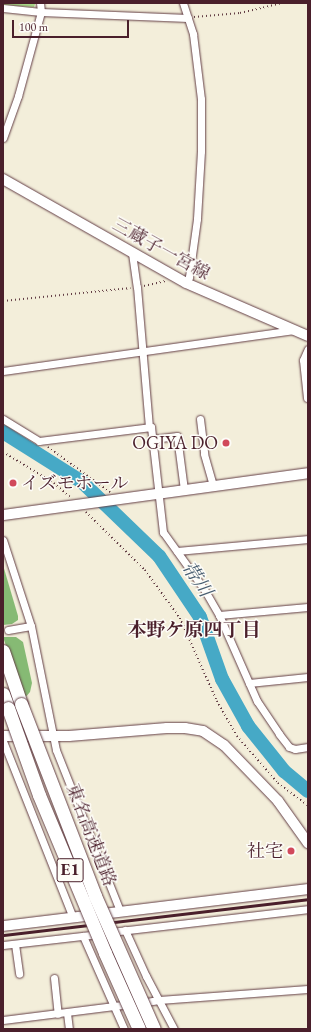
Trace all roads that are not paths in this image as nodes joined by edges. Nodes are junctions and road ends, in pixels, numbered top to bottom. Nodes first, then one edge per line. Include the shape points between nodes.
1 (40, 3) edge
2 (183, 3) edge
3 (3, 8) edge
4 (40, 12) junction
5 (188, 18) junction
6 (3, 138) edge
7 (3, 179) edge
8 (132, 253) junction
9 (186, 283) junction
10 (294, 330) junction
11 (308, 336) edge
12 (308, 350) edge
13 (143, 352) junction
14 (3, 371) edge
15 (307, 398) dead end
16 (3, 419) edge
17 (200, 419) dead end
18 (149, 427) junction
19 (153, 439) junction
20 (308, 473) edge
21 (213, 486) junction
22 (184, 490) junction
23 (160, 493) junction
24 (3, 515) edge
25 (308, 539) edge
26 (3, 540) edge
27 (177, 551) junction
28 (308, 606) edge
29 (220, 615) junction
30 (31, 626) junction
31 (8, 630) dead end
32 (3, 651) edge
33 (308, 677) edge
34 (248, 683) junction
35 (3, 694) edge
36 (53, 735) junction
37 (3, 736) edge
38 (3, 741) edge
39 (308, 747) edge
40 (308, 843) edge
41 (308, 889) edge
42 (308, 909) edge
43 (120, 911) junction
44 (73, 918) junction
45 (3, 926) edge
46 (125, 930) junction
47 (84, 936) junction
48 (15, 944) junction
49 (3, 945) edge
50 (118, 949) junction
51 (18, 974) dead end
52 (54, 978) dead end
53 (308, 989) edge
54 (159, 1000) junction
55 (115, 1007) junction
56 (67, 1013) junction
57 (58, 1014) junction
58 (3, 1020) edge
59 (69, 1029) edge
60 (124, 1029) edge
61 (139, 1029) edge
62 (154, 1029) edge
63 (161, 1029) edge
64 (174, 1029) edge

1 - 4 street
2 - 5 street
3 - 4 street
4 - 5 street
4 - 6 street via 18,96
5 - 9 street via 193,34 201,99 201,151 197,219
7 - 8 street, 三蔵子一宮線
8 - 9 street, 三蔵子一宮線
8 - 13 street via 138,287
9 - 10 street, 三蔵子一宮線
10 - 11 street, 三蔵子一宮線
10 - 13 street
12 - 15 street via 303,360
13 - 14 street
13 - 18 street
16 - 18 street via 39,441
17 - 21 street via 204,454
18 - 19 street
19 - 22 street via 177,436
19 - 23 street
20 - 21 street
21 - 22 street
22 - 23 street
23 - 24 street
23 - 27 street via 163,532
25 - 27 street
26 - 30 street
27 - 29 street
28 - 29 street
29 - 34 street
30 - 31 street
30 - 36 street
32 - 50 highway, 東名高速道路 / E1, bridge via 21,704
33 - 34 street
34 - 39 street via 289,747
35 - 61 highway, 東名高速道路 / E1, bridge via 42,802
36 - 37 street
36 - 40 street via 167,728 203,731 224,745 278,801
36 - 43 street via 56,750
38 - 44 street
41 - 43 street
42 - 46 street
43 - 44 street
44 - 45 street
46 - 47 street
46 - 54 street
47 - 48 street
47 - 55 street
48 - 49 street
48 - 51 street
50 - 62 highway, 東名高速道路 / E1, bridge
50 - 63 highway, bridge
52 - 57 street
53 - 54 street
54 - 55 street
54 - 64 street
55 - 56 street
55 - 60 street
56 - 57 street
56 - 59 street
57 - 58 street

